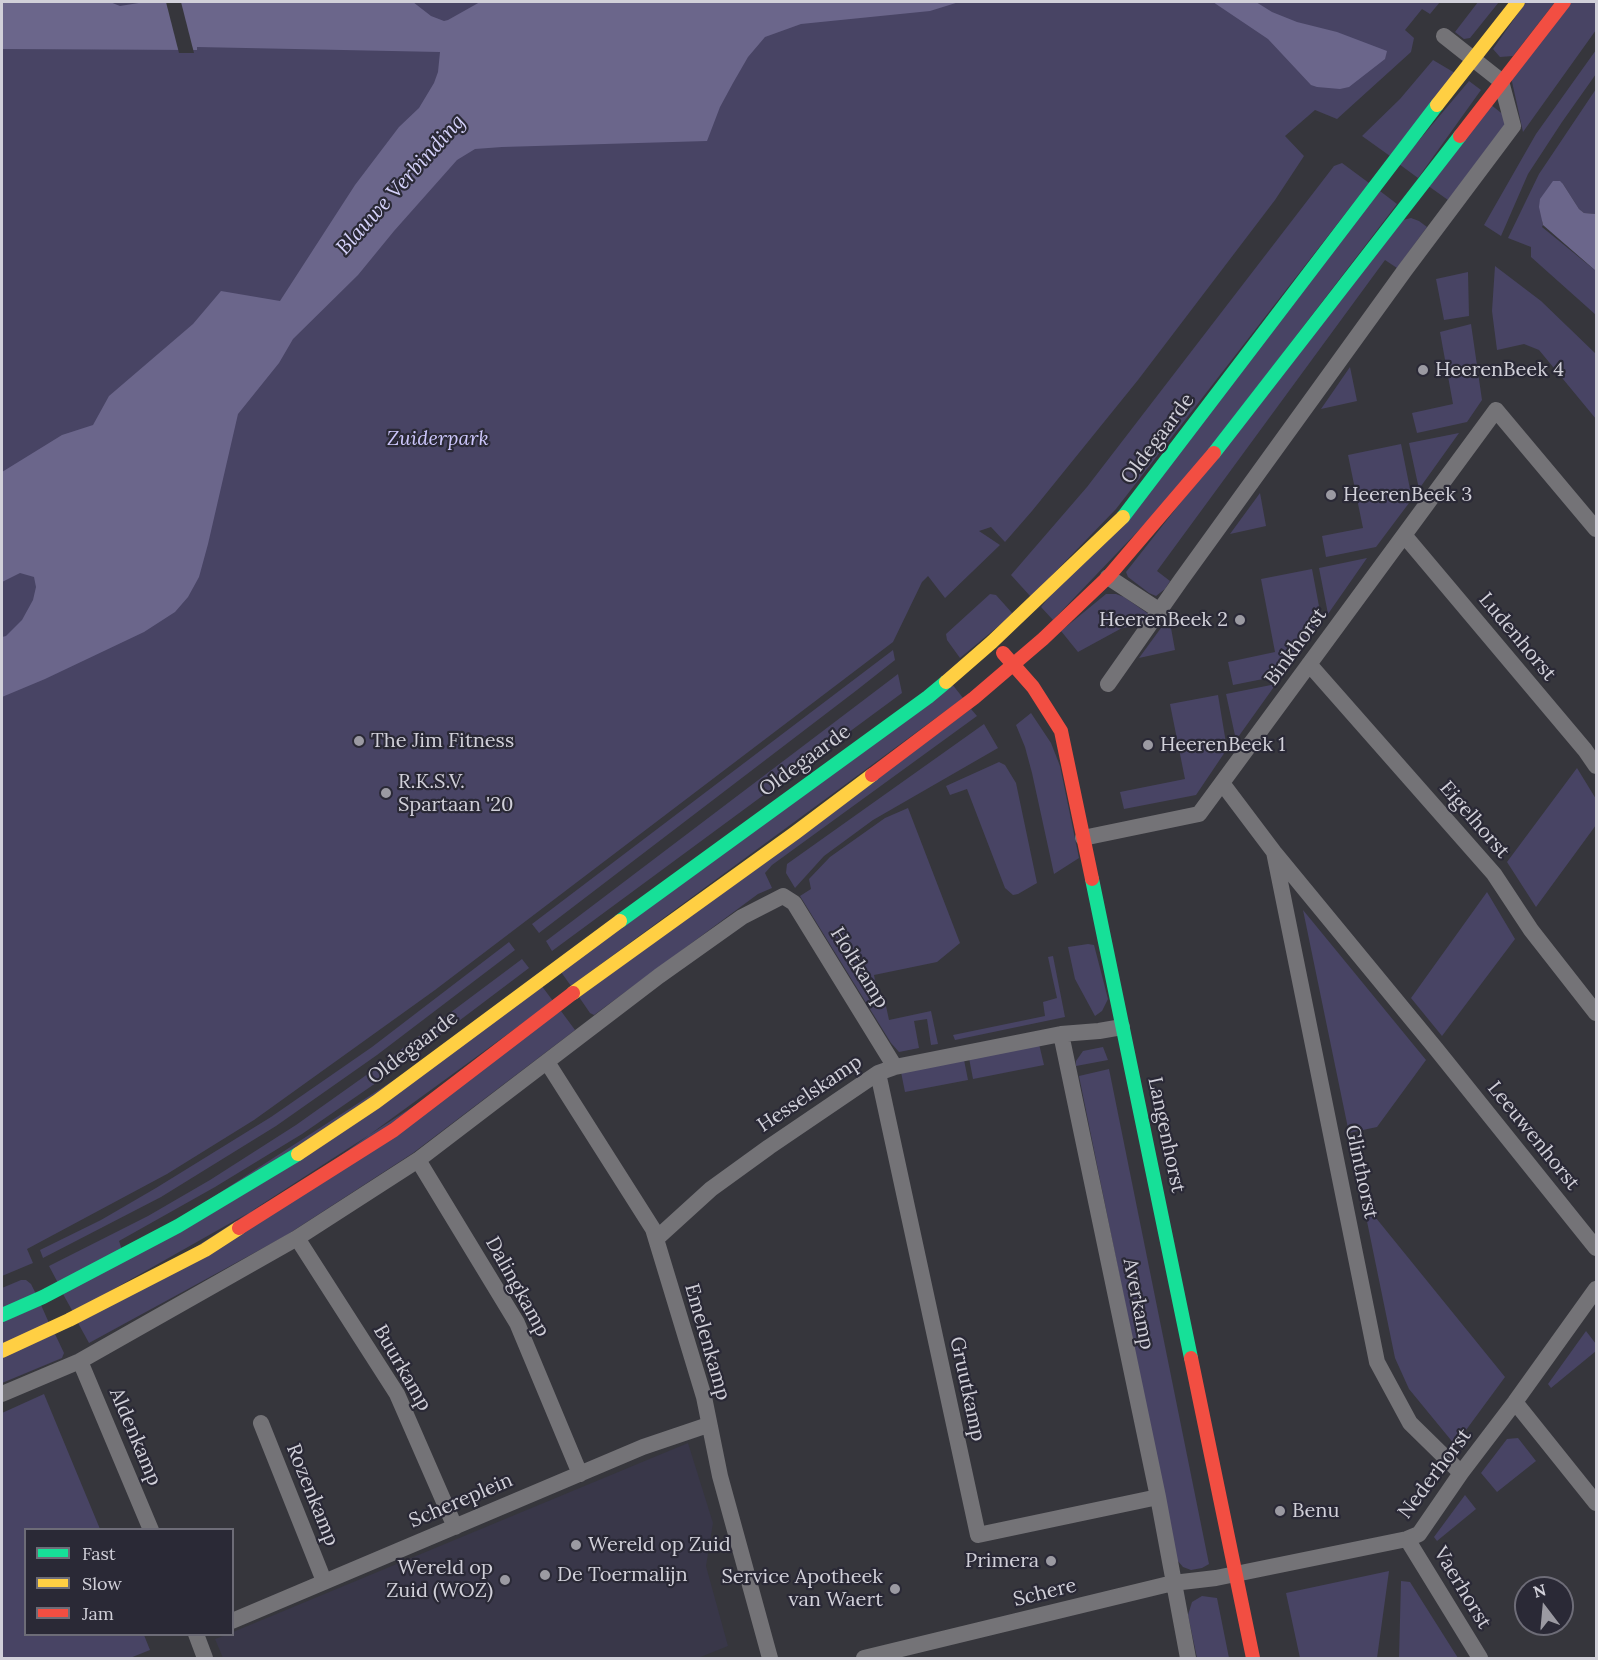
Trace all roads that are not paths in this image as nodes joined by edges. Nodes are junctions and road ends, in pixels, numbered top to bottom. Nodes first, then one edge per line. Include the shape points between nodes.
1 (1518, 2) edge
2 (1564, 2) edge
3 (1444, 36) dead end
4 (1473, 59) junction
5 (1501, 81) junction
6 (1596, 529) edge
7 (1404, 535) junction
8 (1108, 577) junction
9 (1160, 611) junction
10 (992, 642) junction
11 (1309, 664) junction
12 (1014, 665) junction
13 (1108, 684) dead end
14 (1596, 766) edge
15 (1222, 783) junction
16 (1083, 838) junction
17 (1274, 852) junction
18 (1596, 1012) edge
19 (1122, 1027) junction
20 (1061, 1034) junction
21 (1437, 1050) joint
22 (547, 1062) junction
23 (895, 1067) junction
24 (878, 1073) junction
25 (418, 1160) junction
26 (297, 1238) junction
27 (656, 1239) junction
28 (1596, 1248) edge
29 (1596, 1289) edge
30 (2, 1315) edge
31 (2, 1351) edge
32 (80, 1361) junction
33 (2, 1394) edge
34 (1515, 1402) junction
35 (261, 1424) dead end
36 (708, 1425) junction
37 (1461, 1473) junction
38 (580, 1474) junction
39 (1158, 1497) junction
40 (1596, 1503) edge
41 (455, 1527) junction
42 (150, 1528) edge
43 (1407, 1539) junction
44 (1236, 1573) junction
45 (324, 1581) junction
46 (1173, 1583) junction
47 (234, 1620) edge
48 (198, 1636) edge
49 (930, 1642) junction
50 (205, 1659) edge
51 (770, 1659) edge
52 (864, 1659) edge
53 (934, 1659) edge
54 (1188, 1659) edge
55 (1253, 1659) edge
56 (1480, 1659) edge

1 - 4 main road, Oldegaarde
2 - 5 main road
3 - 4 street
4 - 5 street
4 - 10 main road, Oldegaarde via 1128,512
5 - 8 main road via 1197,475
5 - 9 street via 1513,126
6 - 7 street, Binkhorst via 1496,410
7 - 11 street, Binkhorst
7 - 14 street, Ludenhorst
8 - 9 street
8 - 12 main road
9 - 13 street
10 - 12 main road, Langenhorst
10 - 30 main road, Oldegaarde via 928,697 376,1102 178,1226
11 - 15 street, Binkhorst
11 - 18 street, Eigelhorst via 1494,874 1531,930
12 - 16 main road, Langenhorst via 1061,730
12 - 31 main road via 394,1130 205,1250
15 - 16 street, Binkhorst via 1199,814
15 - 17 street, Glinthorst
16 - 19 main road, Langenhorst
17 - 21 street, Glinthorst
17 - 37 street, Glinthorst via 1377,1362 1410,1423
19 - 20 street, Hesselskamp
19 - 44 main road, Langenhorst
20 - 23 street, Hesselskamp
20 - 39 street, Averkamp
21 - 28 street, Leeuwenhorst
22 - 23 street, Holtkamp via 742,917 783,896 794,903
22 - 25 street
22 - 27 street, Emelenkamp
23 - 24 street, Hesselskamp
24 - 27 street, Hesselskamp via 721,1182
24 - 39 street, Gruutkamp via 978,1535
25 - 26 street
25 - 38 street, Dalingkamp via 517,1323
26 - 32 street
26 - 41 street, Buurkamp via 397,1394
27 - 36 street, Emelenkamp via 704,1397
29 - 34 street, Nederhorst
32 - 33 street
32 - 42 street, Aldenkamp
34 - 37 street, Nederhorst
34 - 40 street
35 - 45 street, Rozenkamp
36 - 38 street, Schereplein
36 - 51 street, Emelenkamp
37 - 43 street, Nederhorst via 1419,1534
38 - 41 street, Schereplein
39 - 46 street, Averkamp
41 - 45 street, Schereplein
43 - 44 street, Nederhorst
43 - 56 street, Vaerhorst
44 - 46 street, Schere
44 - 55 main road, Langenhorst
45 - 47 street, Schereplein
46 - 49 street, Schere
46 - 54 street
48 - 50 street
49 - 52 street, Schere
49 - 53 street

